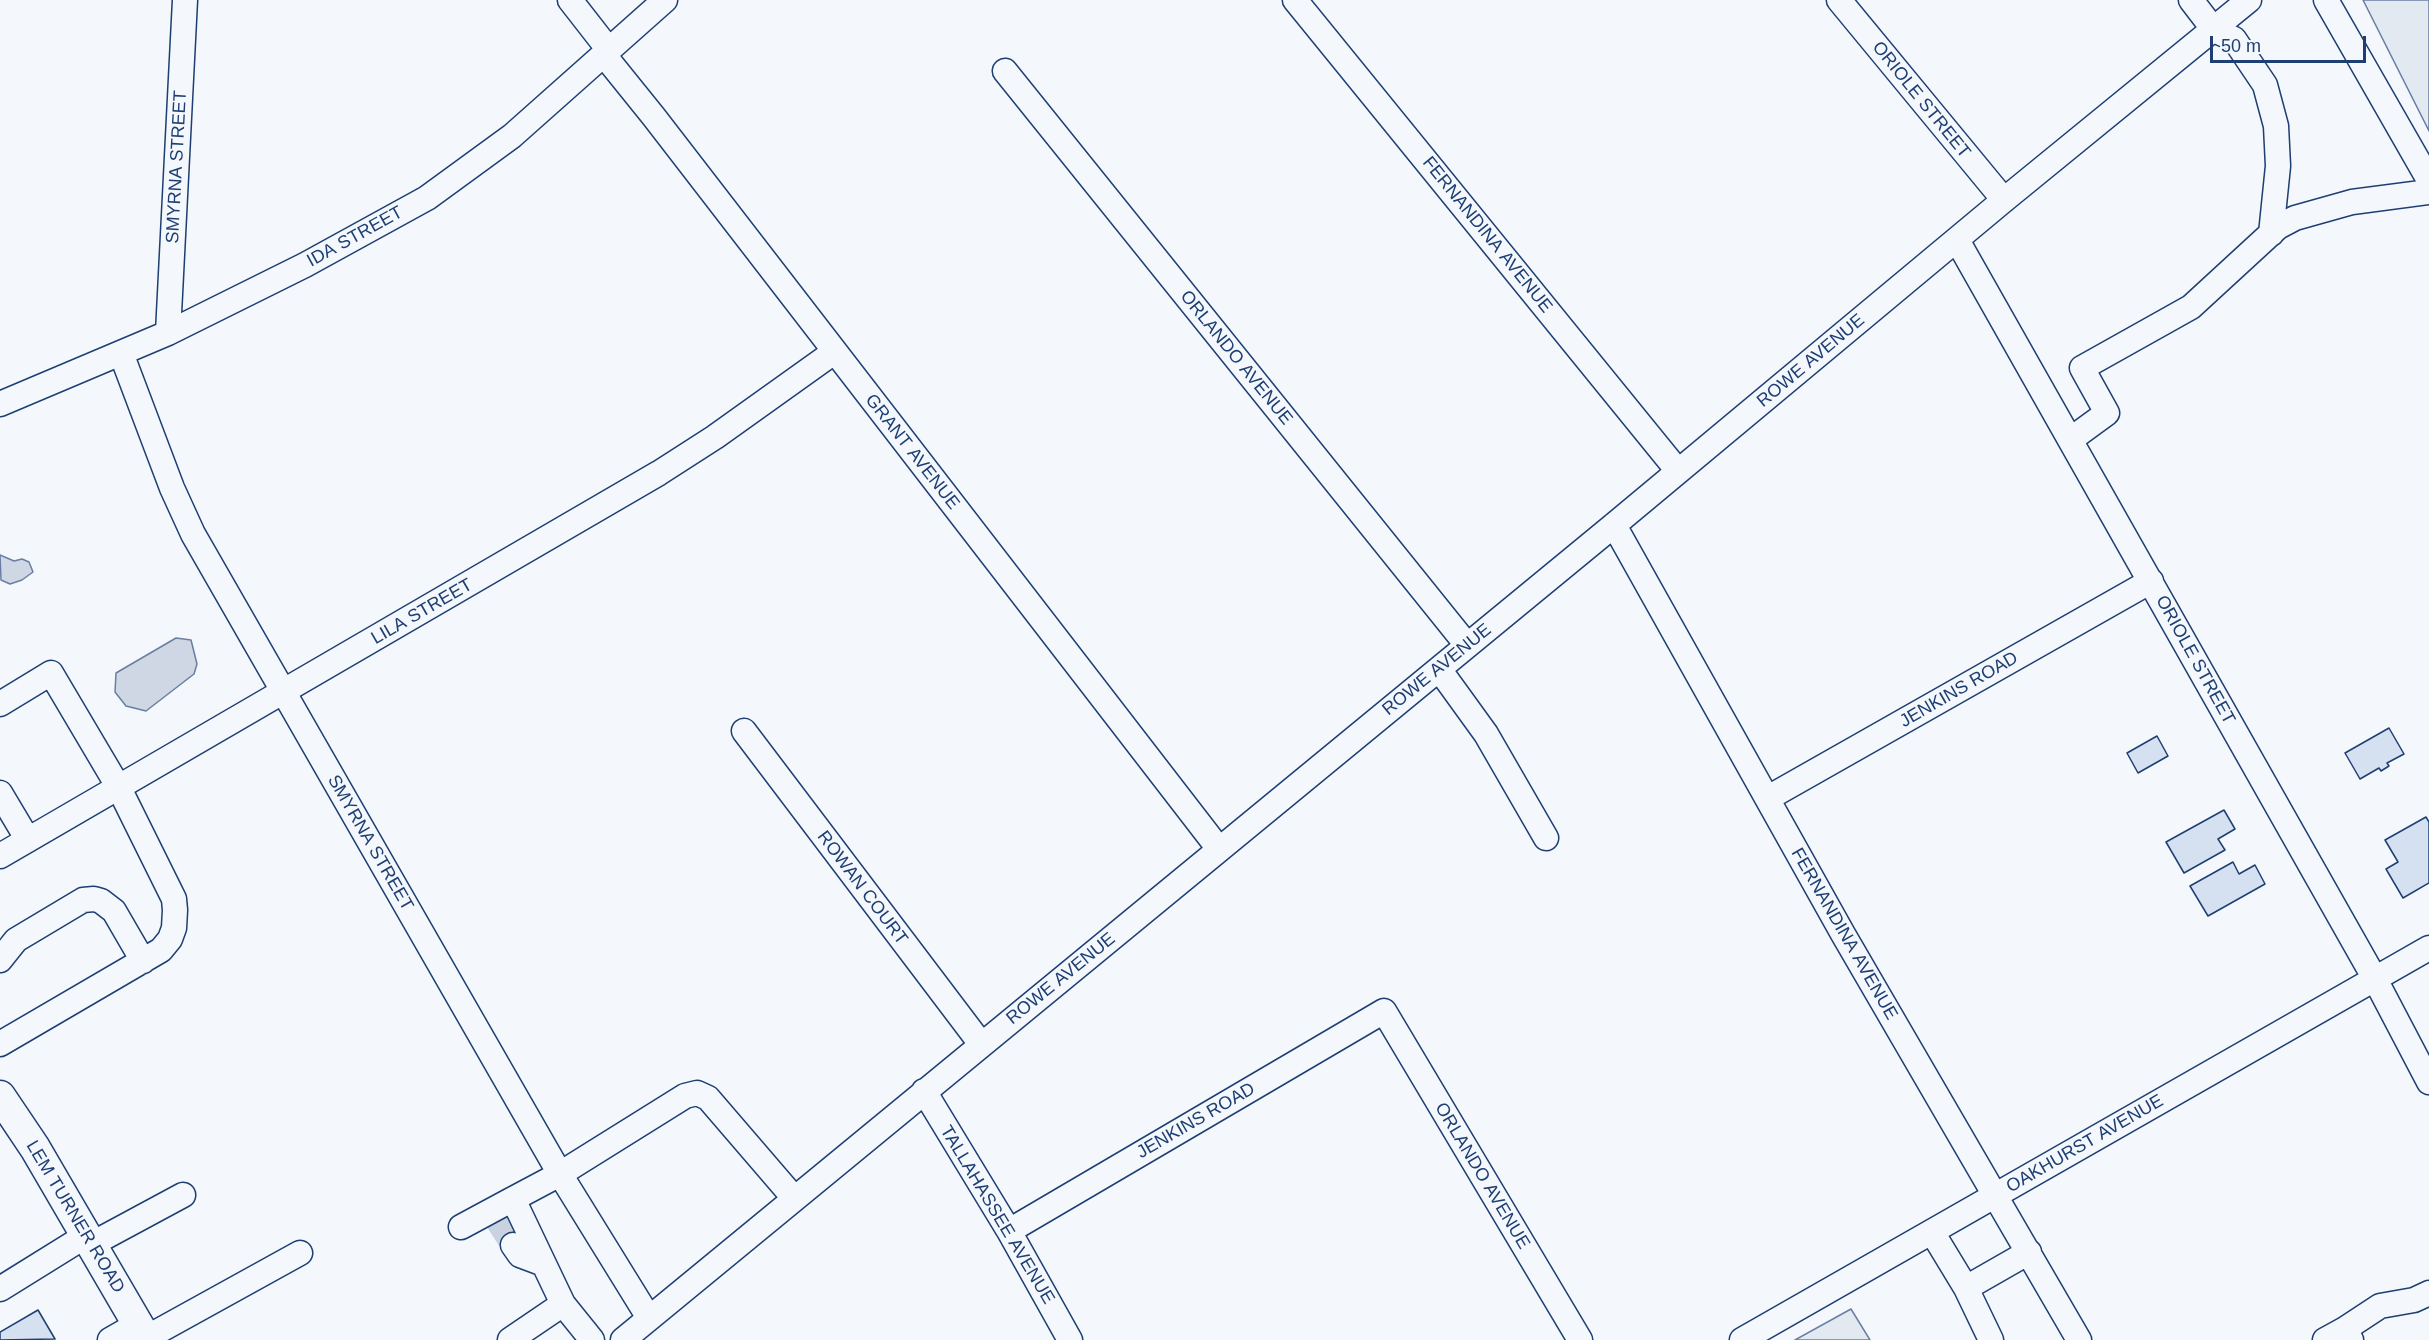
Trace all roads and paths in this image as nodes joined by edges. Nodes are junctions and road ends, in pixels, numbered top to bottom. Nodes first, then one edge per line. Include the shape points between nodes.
1 (185, 0) edge
2 (570, 0) edge
3 (665, 0) edge
4 (1295, 0) edge
5 (1839, 0) edge
6 (2191, 0) edge
7 (2249, 0) edge
8 (2326, 0) edge
9 (2214, 30) junction
10 (606, 53) junction
11 (1005, 71) dead end
12 (2425, 164) edge
13 (2429, 192) edge
14 (2004, 200) junction
15 (2271, 234) junction
16 (1957, 240) junction
17 (168, 333) junction
18 (834, 352) junction
19 (121, 353) junction
20 (0, 404) edge
21 (2070, 440) junction
22 (1678, 471) junction
23 (1614, 525) junction
24 (2151, 581) junction
25 (1467, 645) junction
26 (1438, 669) junction
27 (284, 692) junction
28 (0, 704) edge
29 (744, 731) dead end
30 (119, 788) junction
31 (0, 793) edge
32 (1768, 798) junction
33 (1546, 838) dead end
34 (28, 840) junction
35 (1219, 849) junction
36 (0, 856) edge
37 (2429, 948) edge
38 (0, 960) edge
39 (143, 961) junction
40 (2375, 979) junction
41 (1384, 1011) joint
42 (0, 1044) edge
43 (981, 1044) junction
44 (2429, 1082) edge
45 (924, 1091) junction
46 (0, 1096) edge
47 (560, 1174) junction
48 (183, 1195) dead end
49 (1996, 1195) junction
50 (794, 1198) junction
51 (513, 1199) junction
52 (461, 1227) dead end
53 (1009, 1231) junction
54 (1932, 1232) junction
55 (89, 1240) junction
56 (513, 1245) tunnel mouth
57 (2029, 1252) junction
58 (300, 1253) dead end
59 (544, 1264) junction
60 (1966, 1288) junction
61 (0, 1289) edge
62 (2429, 1293) edge
63 (563, 1304) junction
64 (649, 1318) junction
65 (144, 1334) edge
66 (2340, 1336) edge
67 (110, 1340) edge
68 (510, 1340) edge
69 (592, 1340) edge
70 (623, 1340) edge
71 (1070, 1340) edge
72 (1580, 1340) edge
73 (1742, 1340) edge
74 (1991, 1340) edge
75 (2079, 1340) edge

1 - 17 street, SMYRNA STREET
2 - 10 street, GRANT AVENUE
3 - 10 street, IDA STREET
4 - 22 street, FERNANDINA AVENUE
5 - 14 street, ORIOLE STREET
6 - 9 street
7 - 9 street, ROWE AVENUE
8 - 12 street
9 - 14 street, ROWE AVENUE
9 - 15 street via 2234,39 2265,85 2276,126
10 - 17 street, IDA STREET via 512,135 427,198 305,265
10 - 18 street, GRANT AVENUE
11 - 25 street, ORLANDO AVENUE
13 - 15 street via 2352,202 2295,218
14 - 16 street, ROWE AVENUE
15 - 21 street via 2192,308 2082,368 2107,413
16 - 21 street, ORIOLE STREET
16 - 22 street, ROWE AVENUE
17 - 19 street, IDA STREET
18 - 27 street, LILA STREET via 659,473
18 - 35 street, GRANT AVENUE
19 - 20 street, IDA STREET
19 - 27 street, SMYRNA STREET via 193,534
21 - 24 street, ORIOLE STREET
22 - 23 street, ROWE AVENUE
23 - 25 street, ROWE AVENUE
23 - 32 street, FERNANDINA AVENUE
24 - 32 street, JENKINS ROAD
24 - 40 street, ORIOLE STREET
25 - 26 street, ROWE AVENUE
26 - 33 street via 1486,734
26 - 35 street, ROWE AVENUE
27 - 30 street, LILA STREET
27 - 47 street, SMYRNA STREET
28 - 30 street via 51,673
29 - 43 street, ROWAN COURT
30 - 34 street, LILA STREET
30 - 39 street via 176,910 170,939
31 - 34 street
32 - 49 street, FERNANDINA AVENUE
34 - 36 street, LILA STREET
35 - 43 street, ROWE AVENUE
37 - 40 street, OAKHURST AVENUE
38 - 39 street via 16,940 83,900 94,899 114,911
39 - 42 street
40 - 44 street, ORIOLE STREET
40 - 49 street, OAKHURST AVENUE
41 - 53 street, JENKINS ROAD
41 - 72 street, ORLANDO AVENUE
43 - 45 street, ROWE AVENUE
45 - 50 street, ROWE AVENUE
45 - 53 street, TALLAHASSEE AVENUE
46 - 55 main road, LEM TURNER ROAD
47 - 50 street via 685,1096 698,1093 708,1098
47 - 51 street
47 - 64 street, SMYRNA STREET
48 - 55 street
49 - 54 street, OAKHURST AVENUE
49 - 57 street, FERNANDINA AVENUE
50 - 64 street, ROWE AVENUE
51 - 52 street via 494,1215
51 - 59 street
53 - 71 street, TALLAHASSEE AVENUE
54 - 60 street
54 - 73 street, OAKHURST AVENUE
55 - 61 street
55 - 65 main road, LEM TURNER ROAD
56 - 59 street via 520,1255
57 - 60 street
57 - 75 street, FERNANDINA AVENUE
58 - 65 street
59 - 63 street
60 - 74 street
62 - 66 street via 2380,1306
63 - 68 street
63 - 69 street
64 - 70 street, ROWE AVENUE
65 - 67 street

